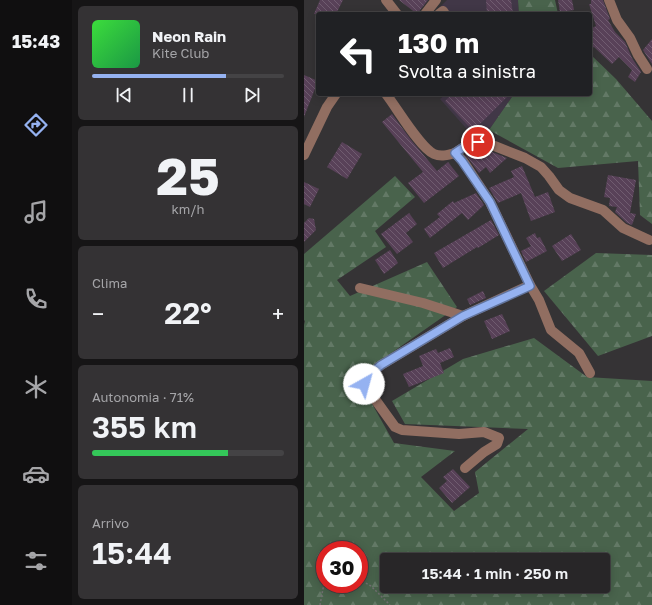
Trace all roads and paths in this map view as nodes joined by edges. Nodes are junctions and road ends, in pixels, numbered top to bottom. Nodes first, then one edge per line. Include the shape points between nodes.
1 (386, 0) edge
2 (436, 0) edge
3 (609, 0) edge
4 (395, 12) edge
5 (427, 12) edge
6 (647, 69) dead end
7 (335, 96) edge
8 (387, 96) edge
9 (455, 153) junction
10 (304, 155) edge
11 (649, 240) dead end
12 (530, 286) junction
13 (360, 288) dead end
14 (463, 316) junction
15 (590, 373) dead end
16 (465, 468) dead end
17 (368, 584) edge
18 (322, 593) edge
19 (320, 605) edge
20 (390, 605) edge

1 - 4 street
2 - 5 street
3 - 6 street via 617,20
7 - 10 street
8 - 9 street via 424,148 444,156
9 - 11 street via 467,145 478,142 525,158 541,167 559,190 570,198 603,210 623,228
9 - 12 street via 490,202
12 - 14 street
12 - 15 street via 539,300 551,330 579,353
13 - 14 street
14 - 16 street via 381,365 366,378 364,384 395,427 402,430 459,434 484,432 499,438 497,444
17 - 20 path
18 - 19 path

